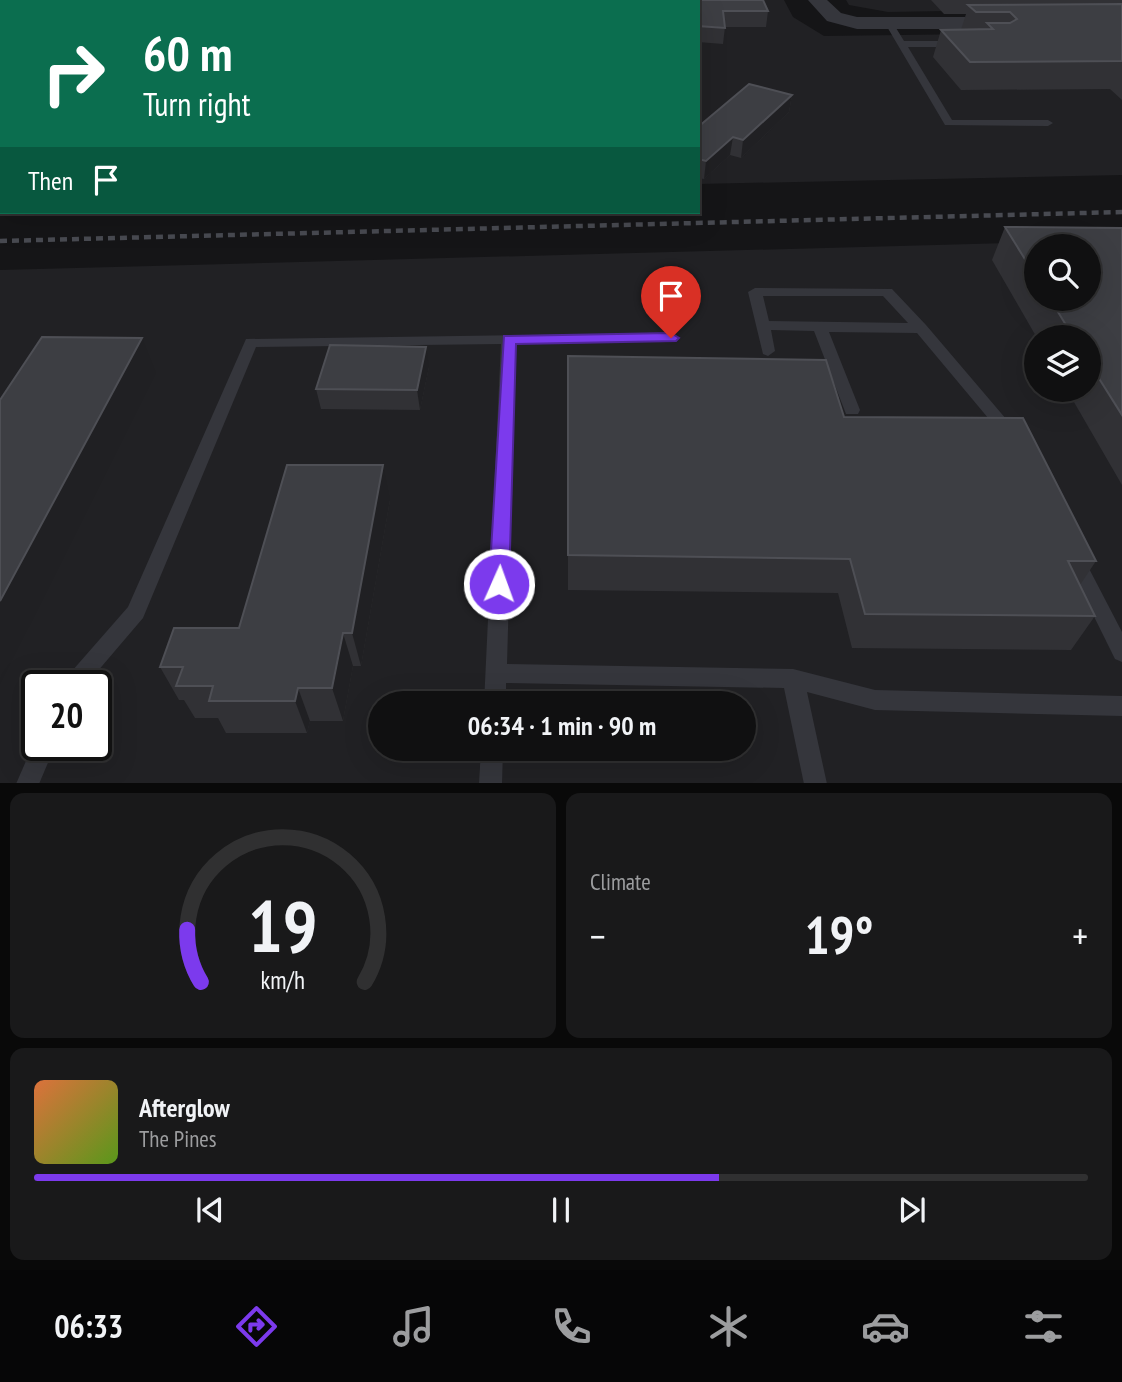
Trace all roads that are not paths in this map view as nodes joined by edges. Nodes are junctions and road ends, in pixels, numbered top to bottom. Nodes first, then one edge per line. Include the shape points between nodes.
1 (817, 0) edge
2 (1019, 23) edge
3 (890, 25) junction
4 (902, 44) junction
5 (976, 44) edge
6 (1048, 122) dead end
7 (762, 325) junction
8 (820, 327) junction
9 (922, 328) junction
10 (671, 338) dead end
11 (509, 339) junction
12 (768, 351) dead end
13 (852, 410) dead end
14 (1018, 448) edge
15 (1067, 545) edge
16 (1122, 653) edge
17 (86, 670) edge
18 (497, 673) junction
19 (793, 679) junction
20 (496, 691) edge
21 (1122, 706) edge
22 (37, 761) edge
23 (491, 761) edge
24 (27, 783) edge
25 (490, 783) edge
26 (816, 783) edge

1 - 3 street via 834,17
2 - 3 street
3 - 4 lane
4 - 5 lane
4 - 6 lane via 948,123
7 - 8 lane
7 - 9 lane via 755,292 887,292
7 - 12 lane
8 - 9 lane
8 - 13 lane
9 - 14 lane
10 - 11 lane
11 - 17 lane via 251,342 136,612
11 - 18 lane
15 - 16 lane
18 - 19 lane
18 - 20 lane
19 - 21 lane via 875,700
19 - 26 lane
22 - 24 lane
23 - 25 lane

